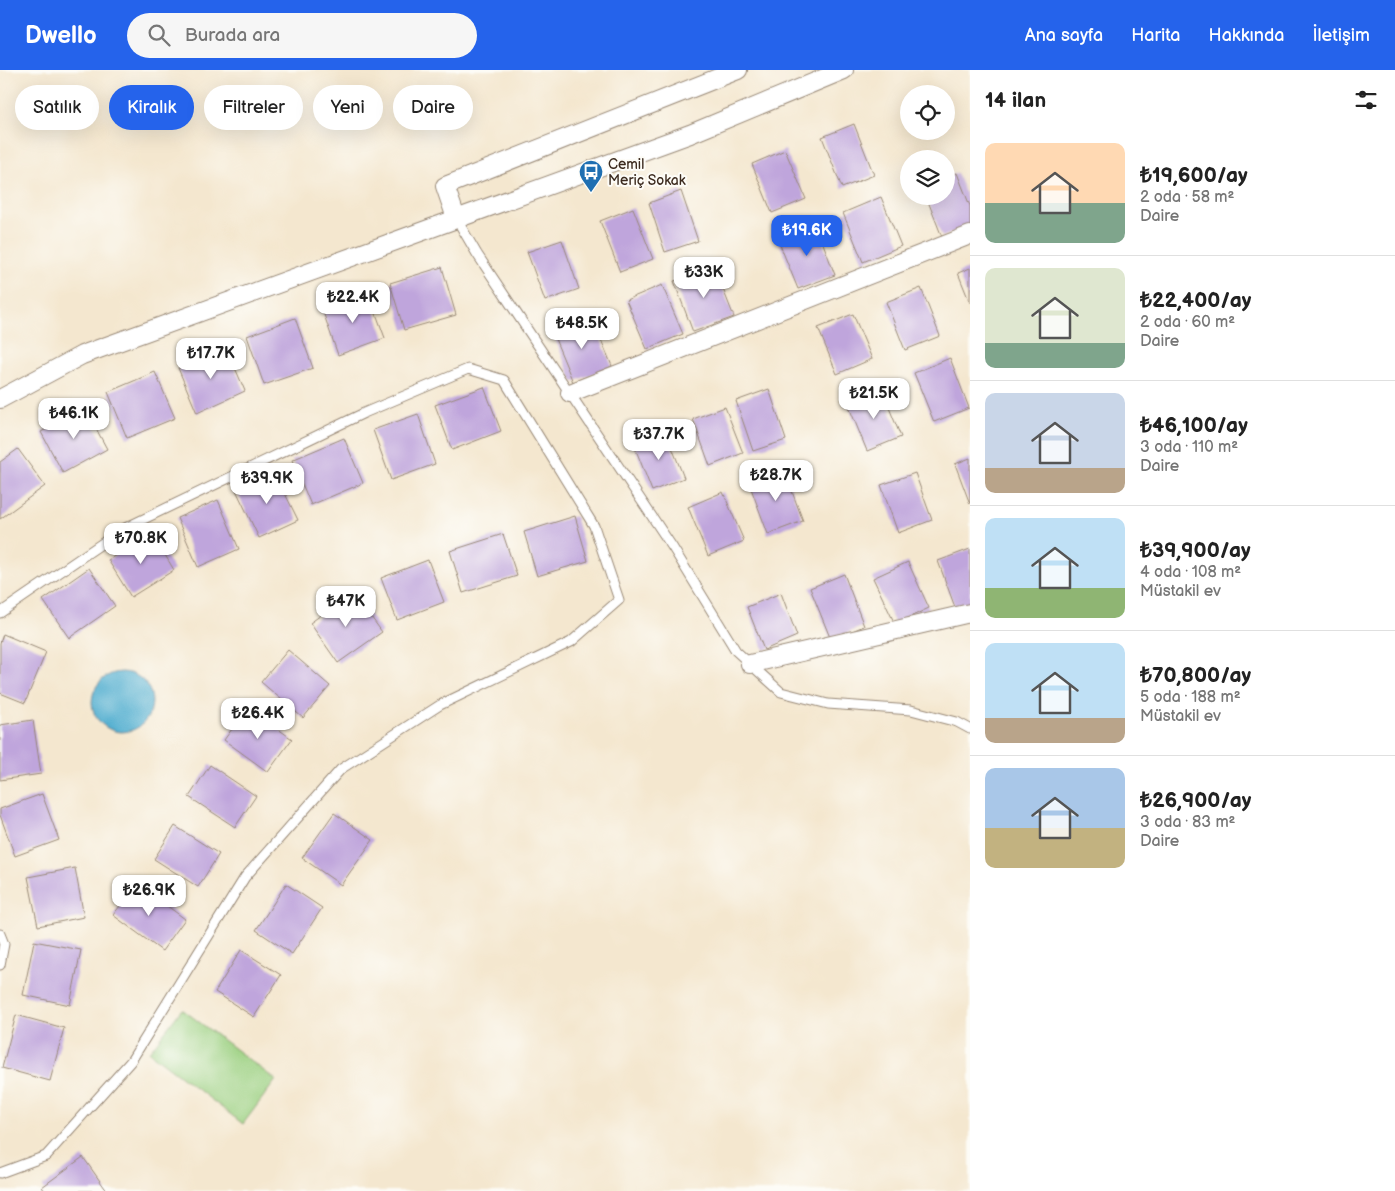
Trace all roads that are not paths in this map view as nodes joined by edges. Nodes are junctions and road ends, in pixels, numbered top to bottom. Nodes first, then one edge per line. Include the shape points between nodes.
1 (738, 70) edge
2 (844, 70) edge
3 (456, 218) junction
4 (970, 235) edge
5 (570, 393) junction
6 (0, 399) edge
7 (0, 613) edge
8 (970, 613) edge
9 (750, 664) junction
10 (970, 729) edge
11 (0, 934) edge
12 (0, 965) edge
13 (0, 1173) edge

1 - 3 street via 445,186
2 - 3 street via 690,134
3 - 5 lane
3 - 6 street via 82,355
4 - 5 street
5 - 9 lane via 673,548 736,651
7 - 13 lane via 123,529 364,413 468,369 504,380 594,526 618,600 571,642 440,705 341,769 245,877 131,1061 46,1156
8 - 9 street
9 - 10 lane via 781,692 828,704 911,710 957,722
11 - 12 lane via 4,944

